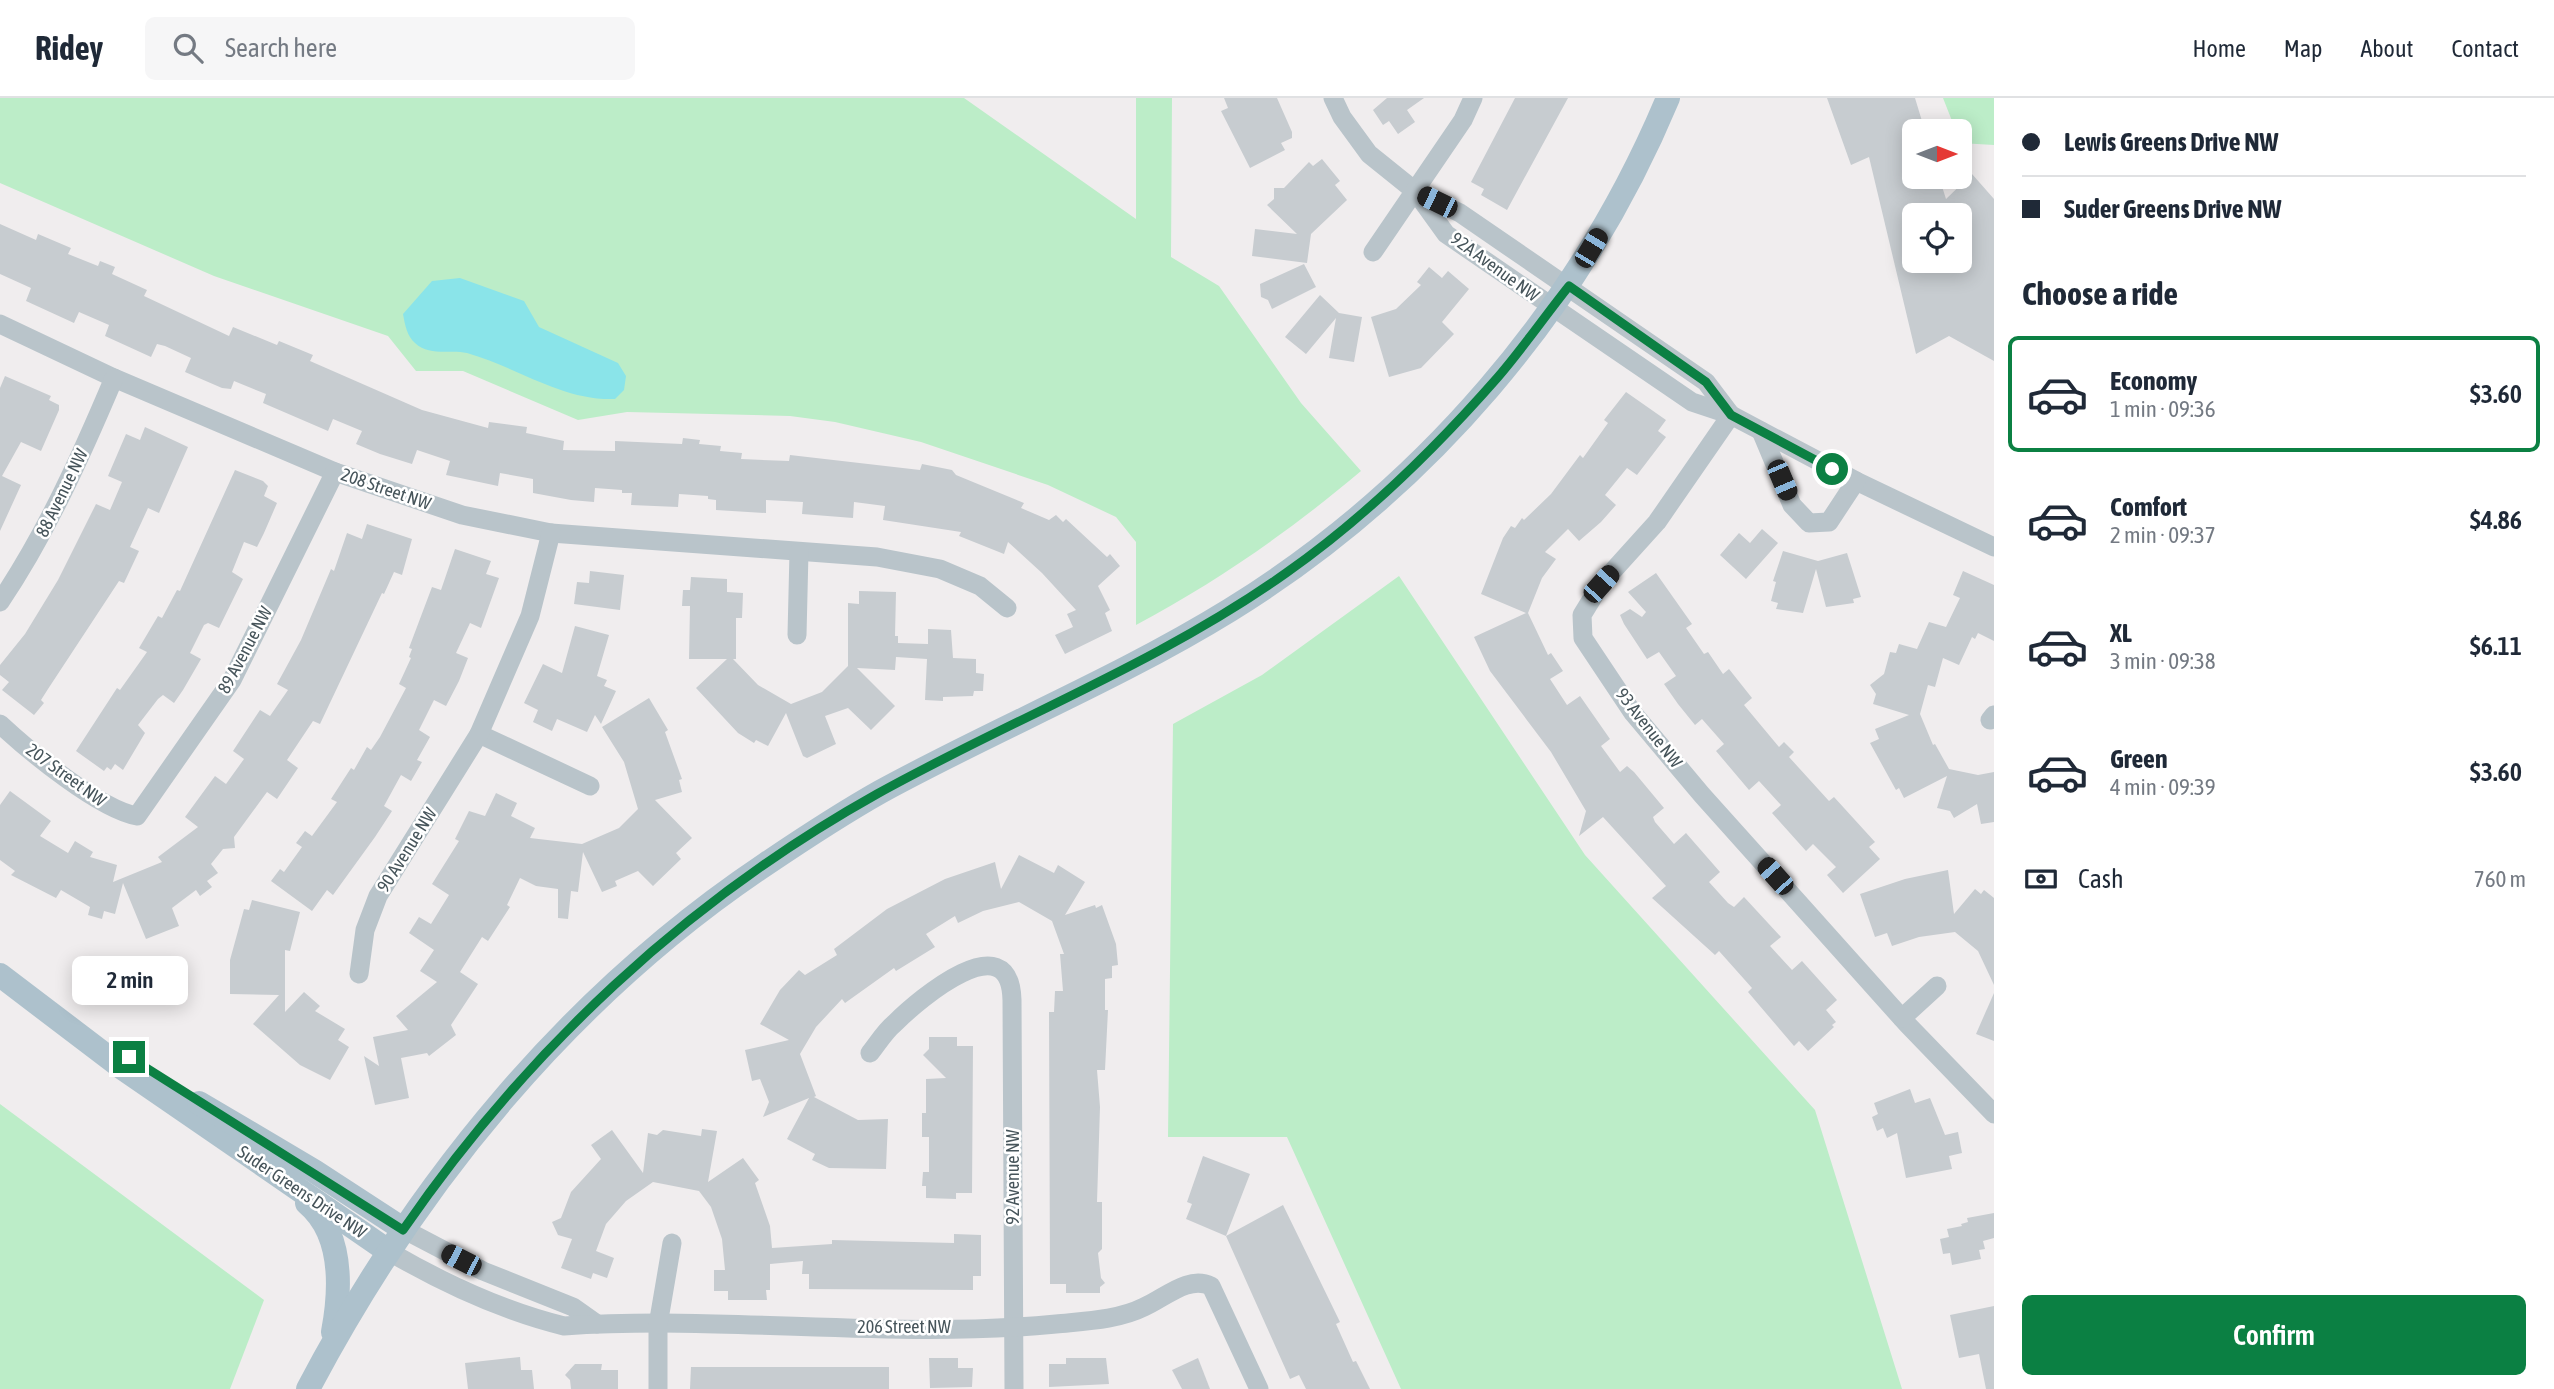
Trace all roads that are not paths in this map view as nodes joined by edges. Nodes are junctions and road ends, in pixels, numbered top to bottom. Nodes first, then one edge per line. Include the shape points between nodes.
1 (1333, 98) edge
2 (1473, 98) edge
3 (1668, 98) edge
4 (1415, 191) junction
5 (1373, 252) dead end
6 (1569, 286) junction
7 (1552, 308) junction
8 (0, 324) edge
9 (114, 378) junction
10 (1731, 415) junction
11 (1761, 431) junction
12 (335, 472) junction
13 (1856, 481) junction
14 (551, 533) junction
15 (1994, 547) edge
16 (799, 552) junction
17 (0, 602) edge
18 (1007, 608) dead end
19 (797, 635) dead end
20 (0, 724) edge
21 (479, 734) junction
22 (590, 786) dead end
23 (137, 816) joint
24 (359, 974) dead end
25 (0, 975) edge
26 (1937, 986) dead end
27 (46, 1008) junction
28 (1902, 1018) junction
29 (870, 1053) dead end
30 (1994, 1114) edge
31 (266, 1169) junction
32 (403, 1230) junction
33 (672, 1243) dead end
34 (388, 1251) junction
35 (597, 1324) junction
36 (658, 1325) junction
37 (1014, 1328) junction
38 (330, 1345) junction
39 (308, 1389) edge
40 (658, 1389) edge
41 (1014, 1389) edge
42 (1259, 1389) edge

1 - 4 street, 92A Avenue NW via 1369,154
2 - 4 street
3 - 6 main road
4 - 5 street
4 - 6 street, 92A Avenue NW via 1460,213
4 - 7 street, 92A Avenue NW via 1446,234
6 - 7 main road
6 - 10 street, 92A Avenue NW via 1706,382
7 - 10 street, 92A Avenue NW via 1692,402
7 - 32 main road via 1501,374 1429,453 1381,500 1288,572 1170,644 876,794 705,908 551,1046 458,1153
8 - 9 street, 208 Street NW
9 - 12 street, 208 Street NW
9 - 17 street, 88 Avenue NW via 73,474 27,562
10 - 11 street, 92A Avenue NW
10 - 28 street, 93 Avenue NW via 1657,522 1601,584 1582,615 1583,638 1633,713 1693,785
11 - 13 street, 92A Avenue NW
11 - 13 street via 1792,505 1809,523 1829,522
12 - 14 street, 208 Street NW via 462,515
12 - 23 street, 89 Avenue NW via 232,680
13 - 15 street, 92A Avenue NW
14 - 16 street, 208 Street NW
14 - 21 street, 90 Avenue NW via 530,616
16 - 18 street, 208 Street NW via 877,557 940,569 980,586
16 - 19 street
20 - 23 street, 207 Street NW via 121,814
21 - 22 street
21 - 24 street, 90 Avenue NW via 379,896 365,930
25 - 27 main road, Suder Greens Drive NW
26 - 28 street
27 - 31 main road, Suder Greens Drive NW
27 - 32 main road, Suder Greens Drive NW
28 - 30 street, 93 Avenue NW
29 - 37 street, 92 Avenue NW via 892,1024 922,998 979,964 1000,969 1011,985
31 - 34 main road, Suder Greens Drive NW
31 - 38 main road via 316,1210 335,1249 339,1301
32 - 34 main road
32 - 35 street via 483,1271 572,1307
33 - 36 street
34 - 35 street, 206 Street NW via 424,1272 527,1317 564,1326
34 - 38 main road
35 - 36 street, 206 Street NW
36 - 37 street, 206 Street NW
36 - 40 street
37 - 41 street, 92 Avenue NW
37 - 42 street, 206 Street NW via 1103,1319 1142,1309 1192,1282 1202,1282 1211,1286
38 - 39 main road

